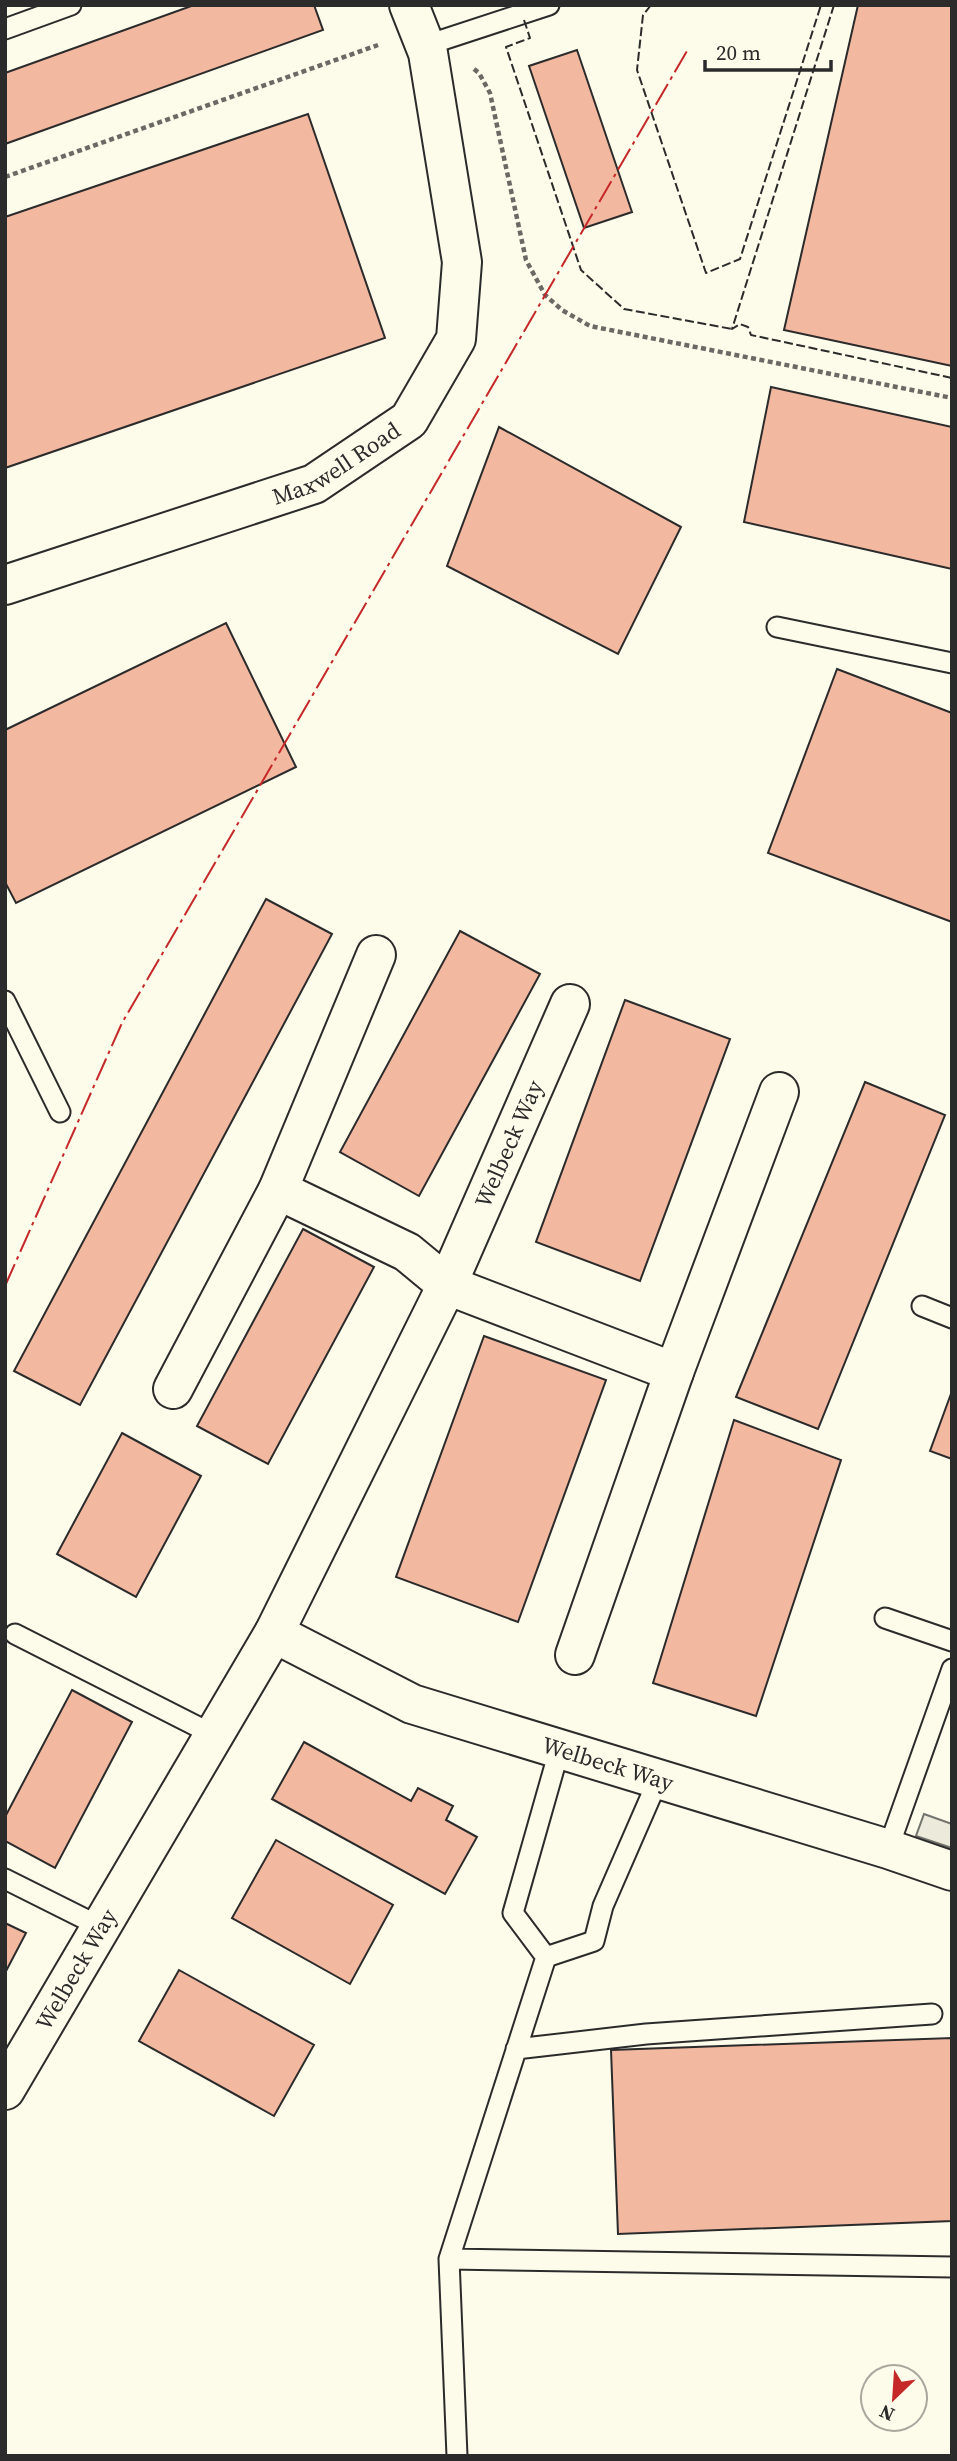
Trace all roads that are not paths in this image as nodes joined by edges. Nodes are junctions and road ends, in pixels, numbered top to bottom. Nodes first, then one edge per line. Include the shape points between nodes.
1 (71, 5) edge
2 (409, 5) edge
3 (550, 5) edge
4 (5, 29) edge
5 (424, 46) junction
6 (5, 585) edge
7 (777, 627) dead end
8 (952, 663) edge
9 (376, 955) dead end
10 (5, 1001) edge
11 (570, 1004) dead end
12 (779, 1093) dead end
13 (60, 1112) dead end
14 (278, 1190) junction
15 (447, 1285) junction
16 (922, 1307) dead end
17 (952, 1318) edge
18 (674, 1372) junction
19 (173, 1389) dead end
20 (885, 1618) dead end
21 (274, 1633) junction
22 (15, 1634) dead end
23 (952, 1641) edge
24 (575, 1656) dead end
25 (952, 1668) edge
26 (214, 1735) junction
27 (559, 1751) junction
28 (658, 1780) junction
29 (888, 1849) junction
30 (952, 1871) edge
31 (5, 1879) edge
32 (101, 1927) junction
33 (546, 1957) junction
34 (932, 2014) dead end
35 (516, 2049) junction
36 (5, 2090) edge
37 (449, 2259) junction
38 (952, 2267) edge
39 (457, 2456) edge

1 - 4 lane
2 - 5 street, Maxwell Road
3 - 5 lane
5 - 6 street, Maxwell Road via 462,262 456,339 409,421 314,484
7 - 8 lane
9 - 14 street
10 - 13 lane
11 - 15 street, Welbeck Way
12 - 18 street
14 - 15 street via 407,1252
14 - 19 street
15 - 18 street
15 - 21 street, Welbeck Way
16 - 17 lane
18 - 24 street
20 - 23 lane
21 - 26 street, Welbeck Way
21 - 27 street, Welbeck Way via 412,1704
22 - 26 lane
25 - 29 lane
26 - 32 street, Welbeck Way
27 - 28 street, Welbeck Way
27 - 33 lane via 513,1913
28 - 29 street, Welbeck Way
28 - 33 lane via 603,1906 594,1941
29 - 30 street, Welbeck Way
31 - 32 lane
32 - 36 street, Welbeck Way
33 - 35 lane
34 - 35 lane via 646,2034
35 - 37 lane
37 - 38 lane
37 - 39 lane

